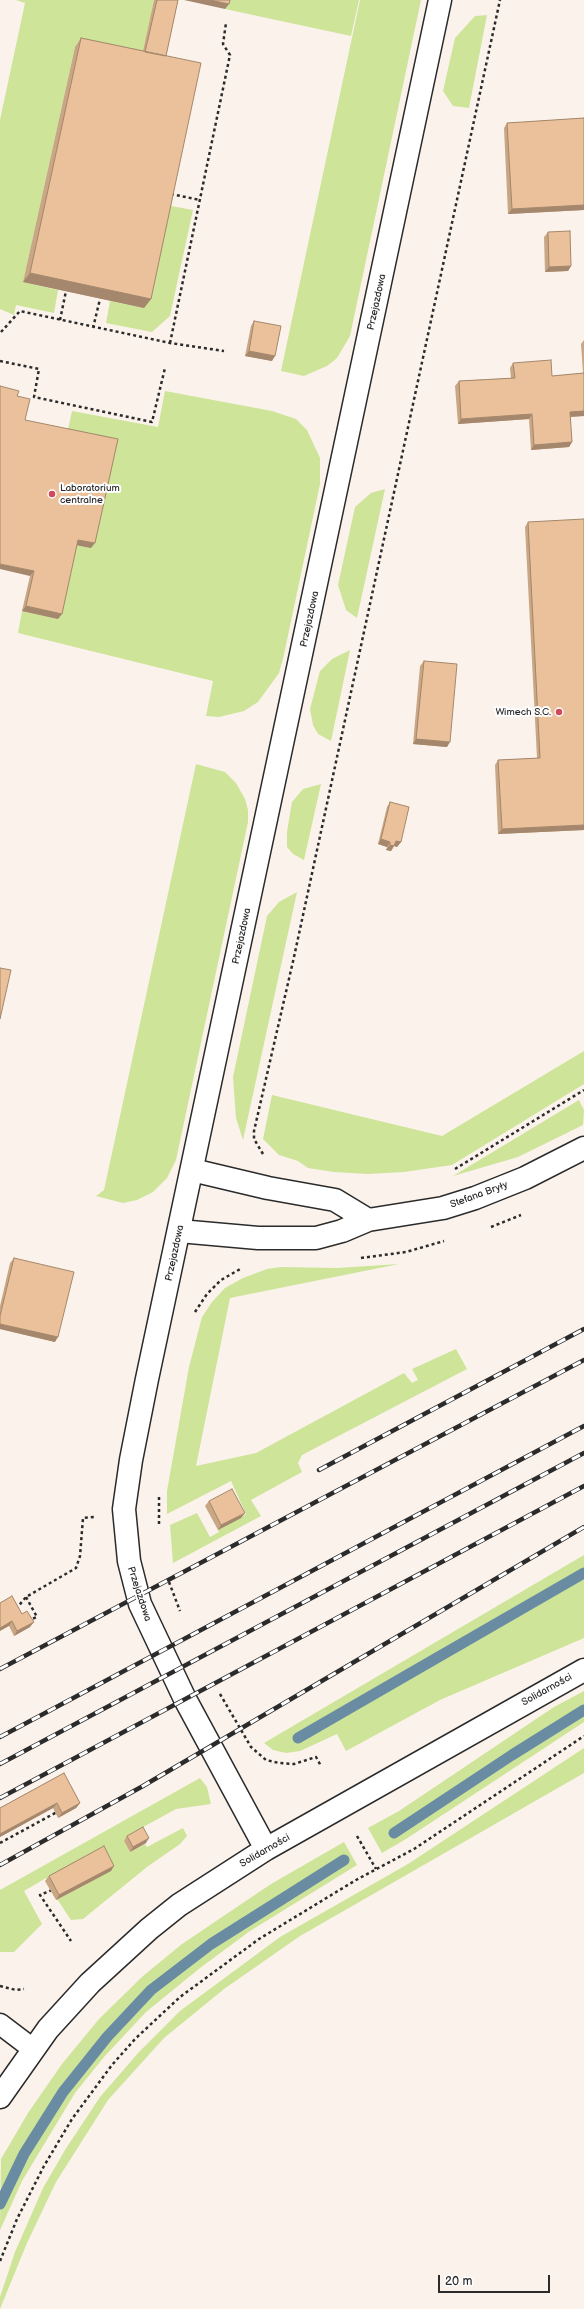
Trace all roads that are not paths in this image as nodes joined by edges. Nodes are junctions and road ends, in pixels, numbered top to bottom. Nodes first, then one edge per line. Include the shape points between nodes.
1 (440, 0) edge
2 (584, 1148) edge
3 (192, 1170) junction
4 (368, 1220) junction
5 (179, 1231) junction
6 (584, 1670) edge
7 (266, 1849) junction
8 (0, 2024) edge
9 (33, 2049) junction
10 (0, 2097) edge

1 - 3 street, Przejazdowa
2 - 4 street, Stefana Bryły via 525,1178 475,1198 443,1208
3 - 4 street via 268,1188 335,1200
3 - 5 street, Przejazdowa
4 - 5 street, Stefana Bryły via 316,1238 258,1238
5 - 7 street, Przejazdowa via 131,1460 125,1516 129,1561 133,1582 150,1628
6 - 7 street, Solidarności
7 - 9 street, Solidarności via 179,1905 149,1929 90,1983
8 - 9 lane
9 - 10 street, Solidarności

